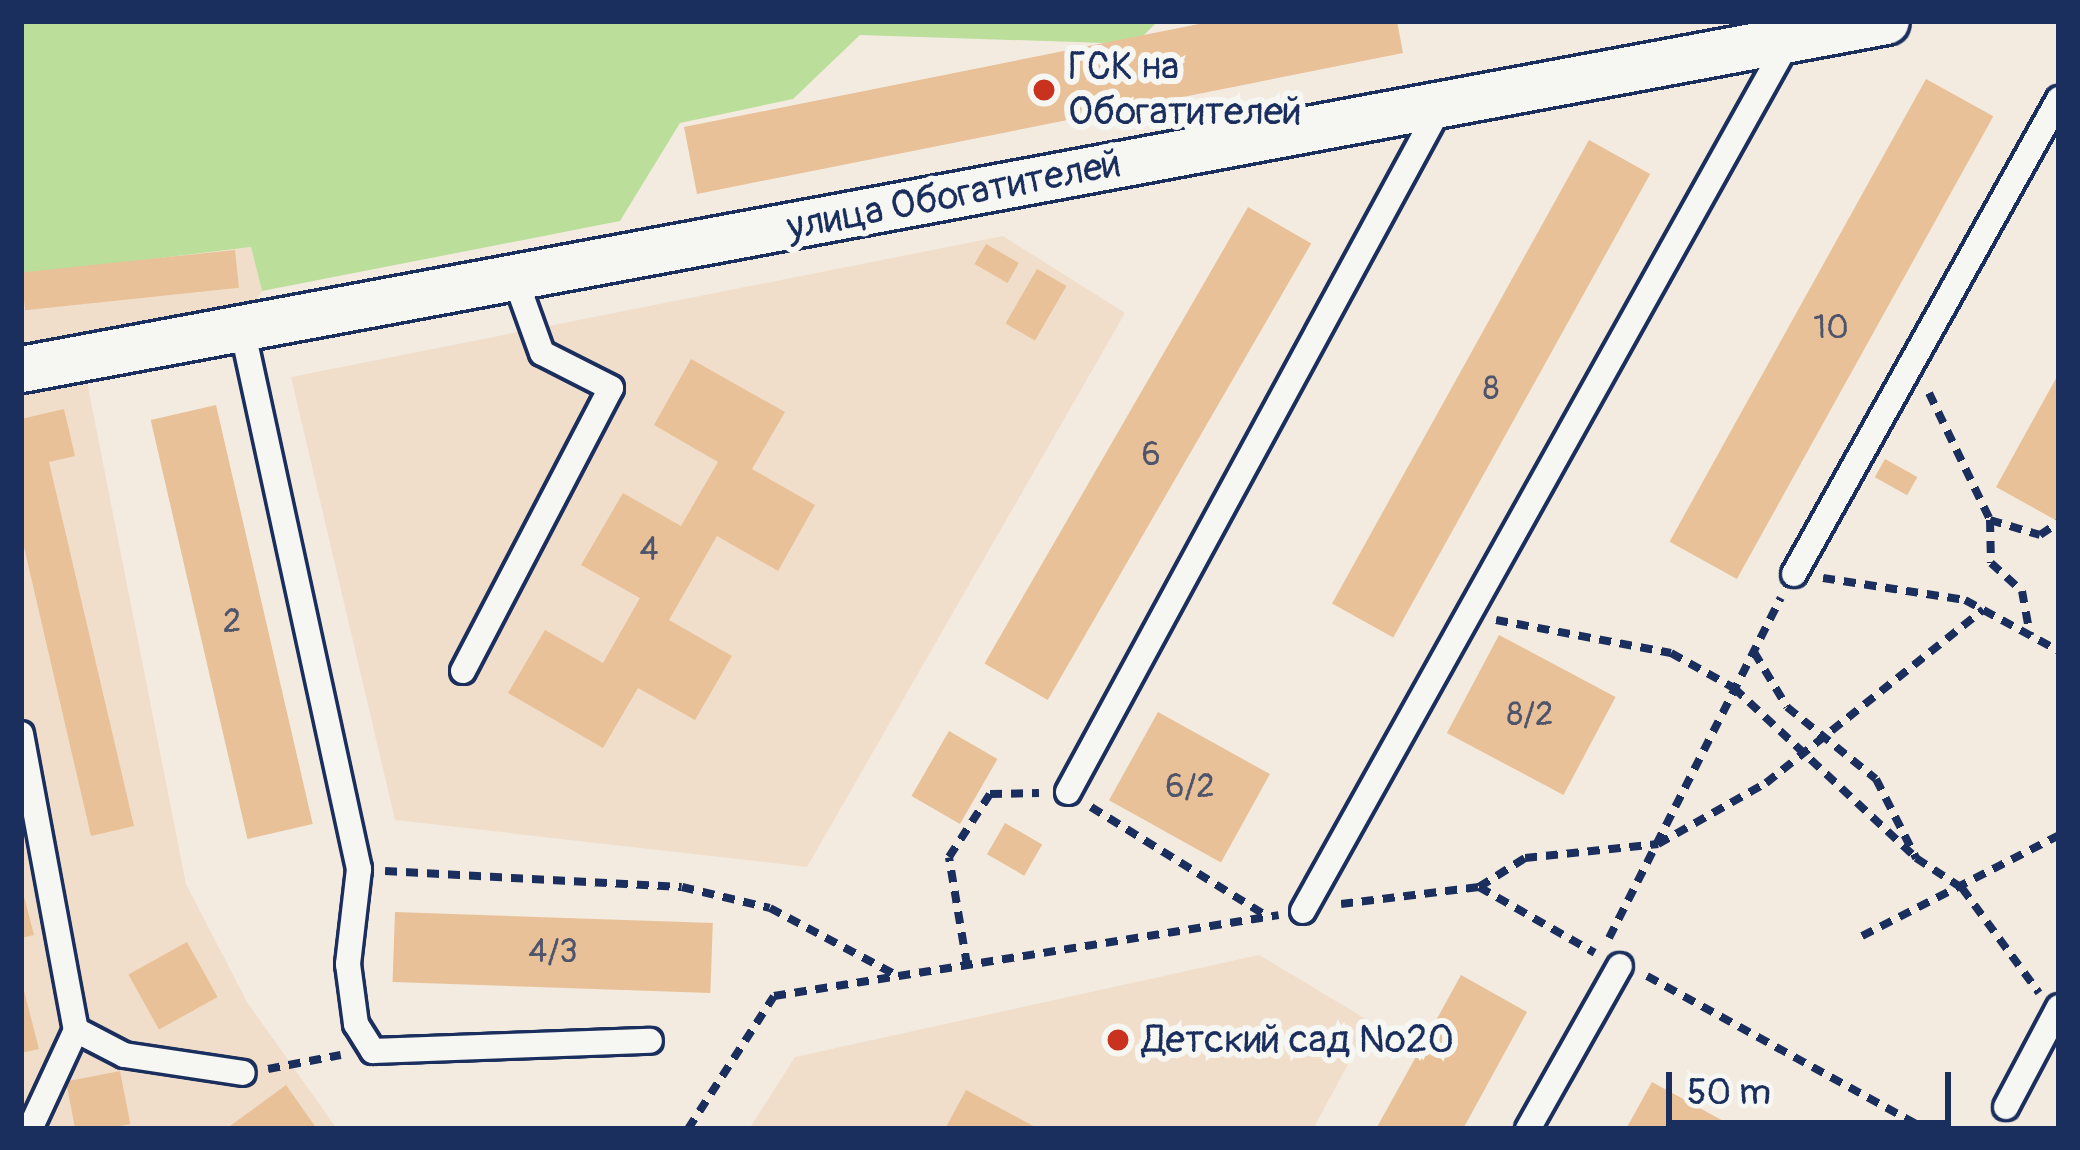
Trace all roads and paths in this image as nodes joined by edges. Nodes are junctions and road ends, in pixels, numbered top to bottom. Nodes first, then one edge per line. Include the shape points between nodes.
1 (1886, 21) edge
2 (1789, 40) junction
3 (2059, 99) edge
4 (1441, 105) junction
5 (515, 278) junction
6 (242, 328) junction
7 (1914, 358) junction
8 (21, 369) edge
9 (1990, 520) junction
10 (2059, 522) edge
11 (1794, 574) junction
12 (1983, 610) junction
13 (1472, 614) junction
14 (2030, 635) junction
15 (1754, 651) junction
16 (2058, 653) edge
17 (464, 671) dead end
18 (1734, 688) junction
19 (1828, 732) junction
20 (21, 734) edge
21 (1797, 757) junction
22 (1068, 792) junction
23 (2059, 835) edge
24 (1658, 844) junction
25 (1916, 858) junction
26 (359, 869) junction
27 (1479, 887) junction
28 (1962, 888) junction
29 (1303, 911) junction
30 (1268, 917) junction
31 (1862, 936) dead end
32 (1610, 961) junction
33 (967, 965) junction
34 (898, 976) junction
35 (2056, 1013) edge
36 (76, 1030) junction
37 (650, 1041) dead end
38 (370, 1047) junction
39 (242, 1073) joint
40 (2006, 1106) dead end
41 (30, 1129) edge
42 (688, 1129) edge
43 (1528, 1129) edge
44 (1924, 1129) edge

1 - 2 street, улица Обогатителей
2 - 4 street, улица Обогатителей
2 - 13 lane
3 - 7 lane
4 - 5 street, улица Обогатителей
4 - 22 lane
5 - 6 street, улица Обогатителей
5 - 17 lane via 542,352 611,388
6 - 8 street, улица Обогатителей
6 - 26 lane
7 - 9 path
7 - 11 lane
9 - 10 path via 2040,536
9 - 14 path via 1991,562 2022,591
11 - 12 path
11 - 15 path
12 - 14 path
12 - 19 path
13 - 18 path via 1671,653
13 - 29 lane
14 - 16 path
15 - 18 path
15 - 19 path via 1787,707
18 - 21 path
18 - 24 path
19 - 21 path
19 - 25 path via 1876,779
20 - 36 lane
21 - 24 path
21 - 25 path
22 - 30 path
22 - 33 path via 990,794 950,857
23 - 28 path
24 - 27 path via 1525,858
24 - 32 path
25 - 28 path
26 - 34 path via 682,887 770,908
26 - 38 lane via 348,964
27 - 29 path
27 - 32 path
28 - 31 path
28 - 35 path
29 - 30 path
30 - 33 path
32 - 43 lane
32 - 44 path
33 - 34 path
34 - 42 path via 774,996
35 - 40 lane
36 - 39 lane via 124,1055
36 - 41 lane
37 - 38 lane
38 - 39 path

